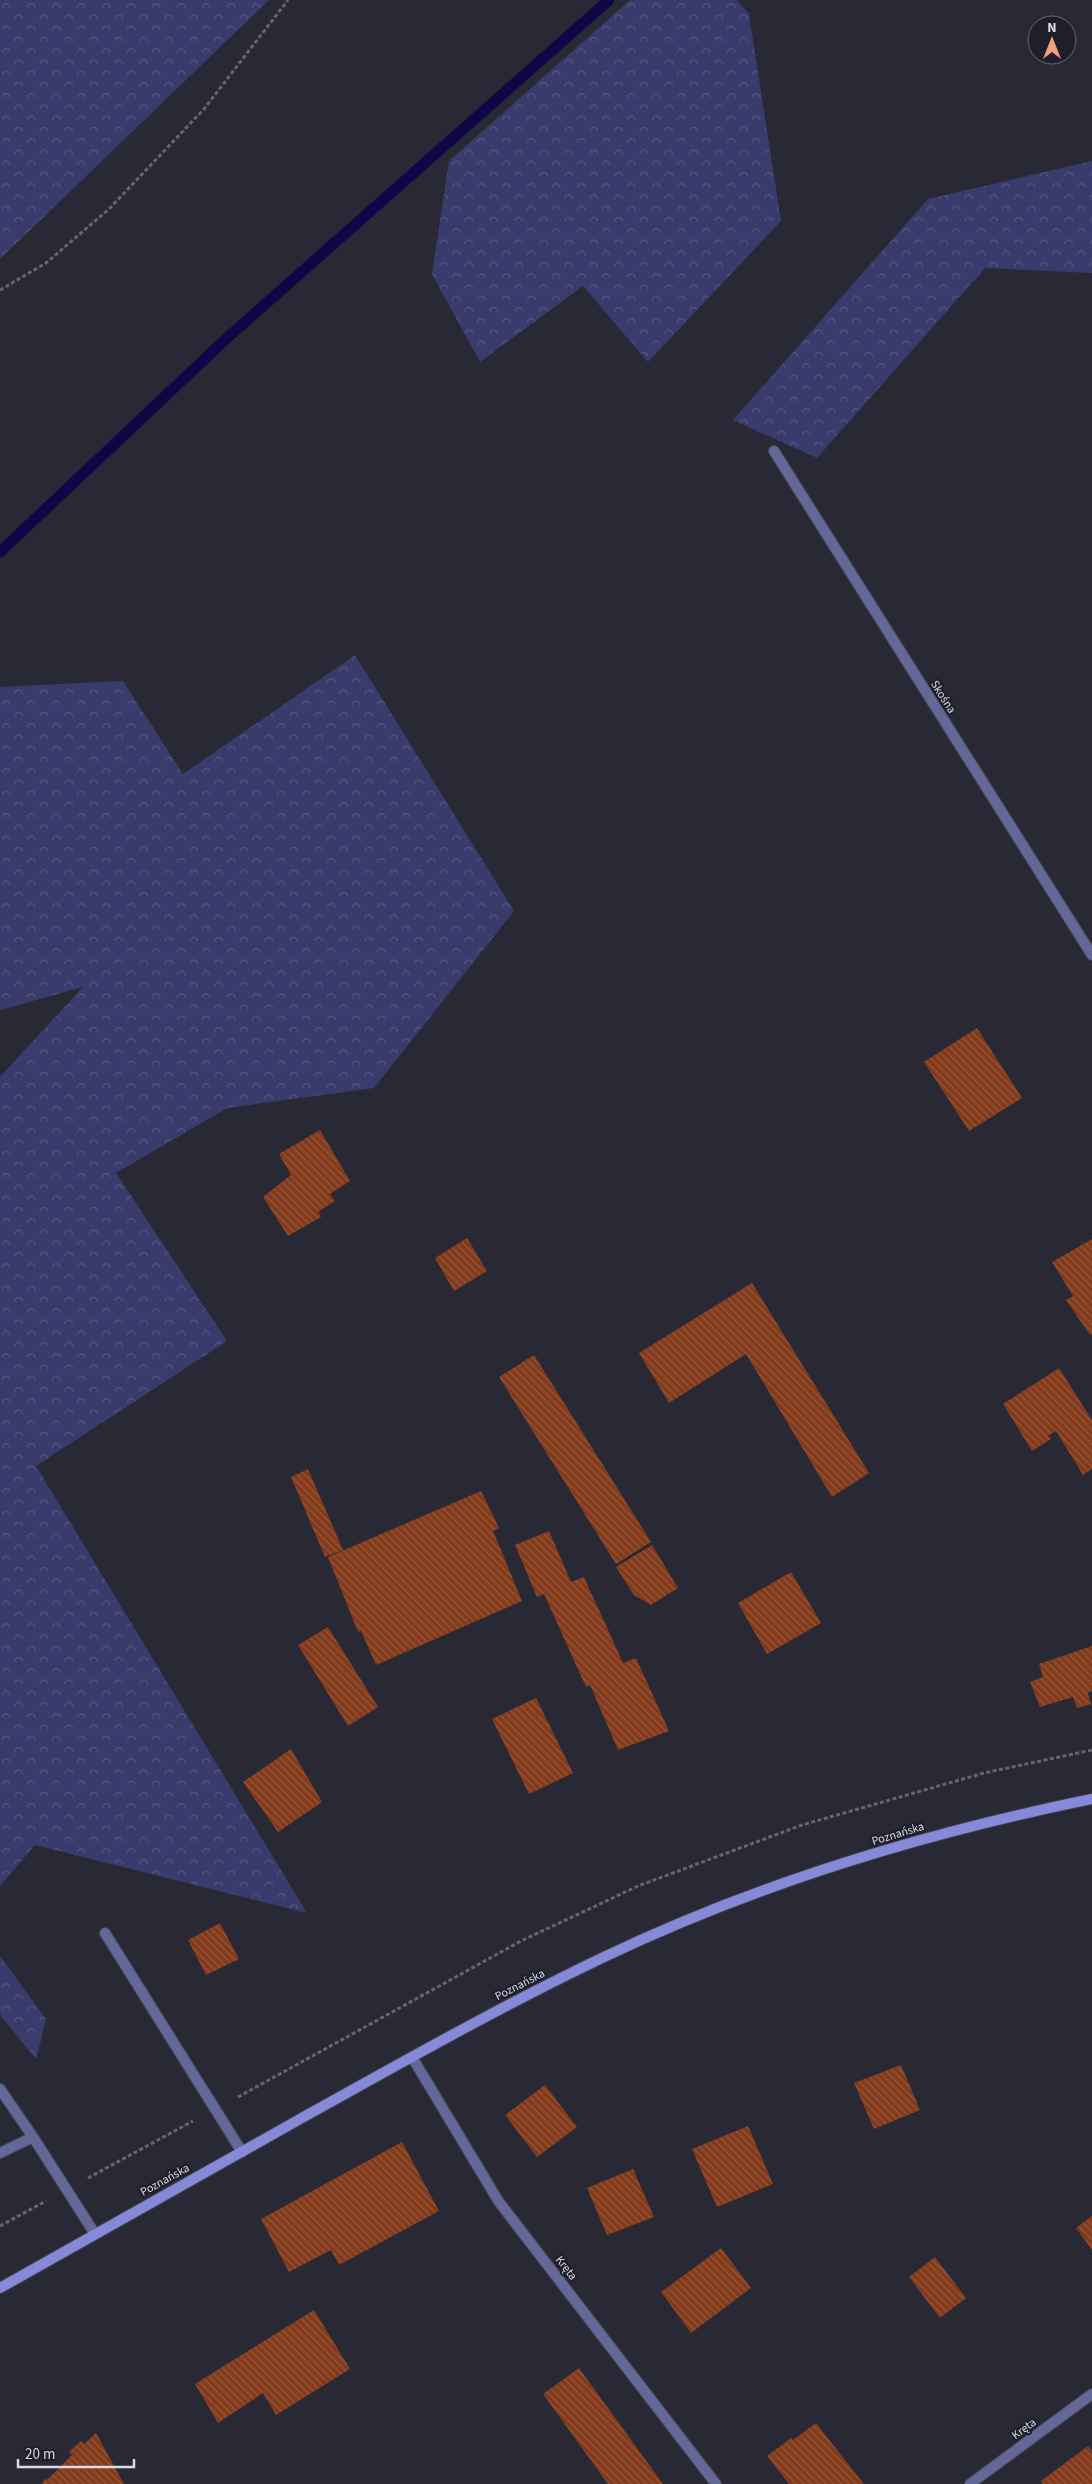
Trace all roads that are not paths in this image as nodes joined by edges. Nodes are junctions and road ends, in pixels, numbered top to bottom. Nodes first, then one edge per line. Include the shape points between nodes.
1 (774, 451) dead end
2 (1092, 955) edge
3 (1092, 1799) edge
4 (105, 1933) dead end
5 (412, 2057) junction
6 (0, 2089) edge
7 (33, 2137) junction
8 (242, 2152) junction
9 (0, 2153) edge
10 (95, 2234) junction
11 (0, 2288) edge
12 (1092, 2394) edge
13 (716, 2484) edge
14 (970, 2484) edge

1 - 2 street, Skośna
3 - 5 main road, Poznańska via 905,1843 695,1917 606,1956
4 - 8 street
5 - 8 main road, Poznańska
5 - 13 street, Kręta via 499,2202
6 - 7 street
7 - 9 street
7 - 10 street
8 - 10 main road, Poznańska
10 - 11 main road, Poznańska
12 - 14 street, Kręta

